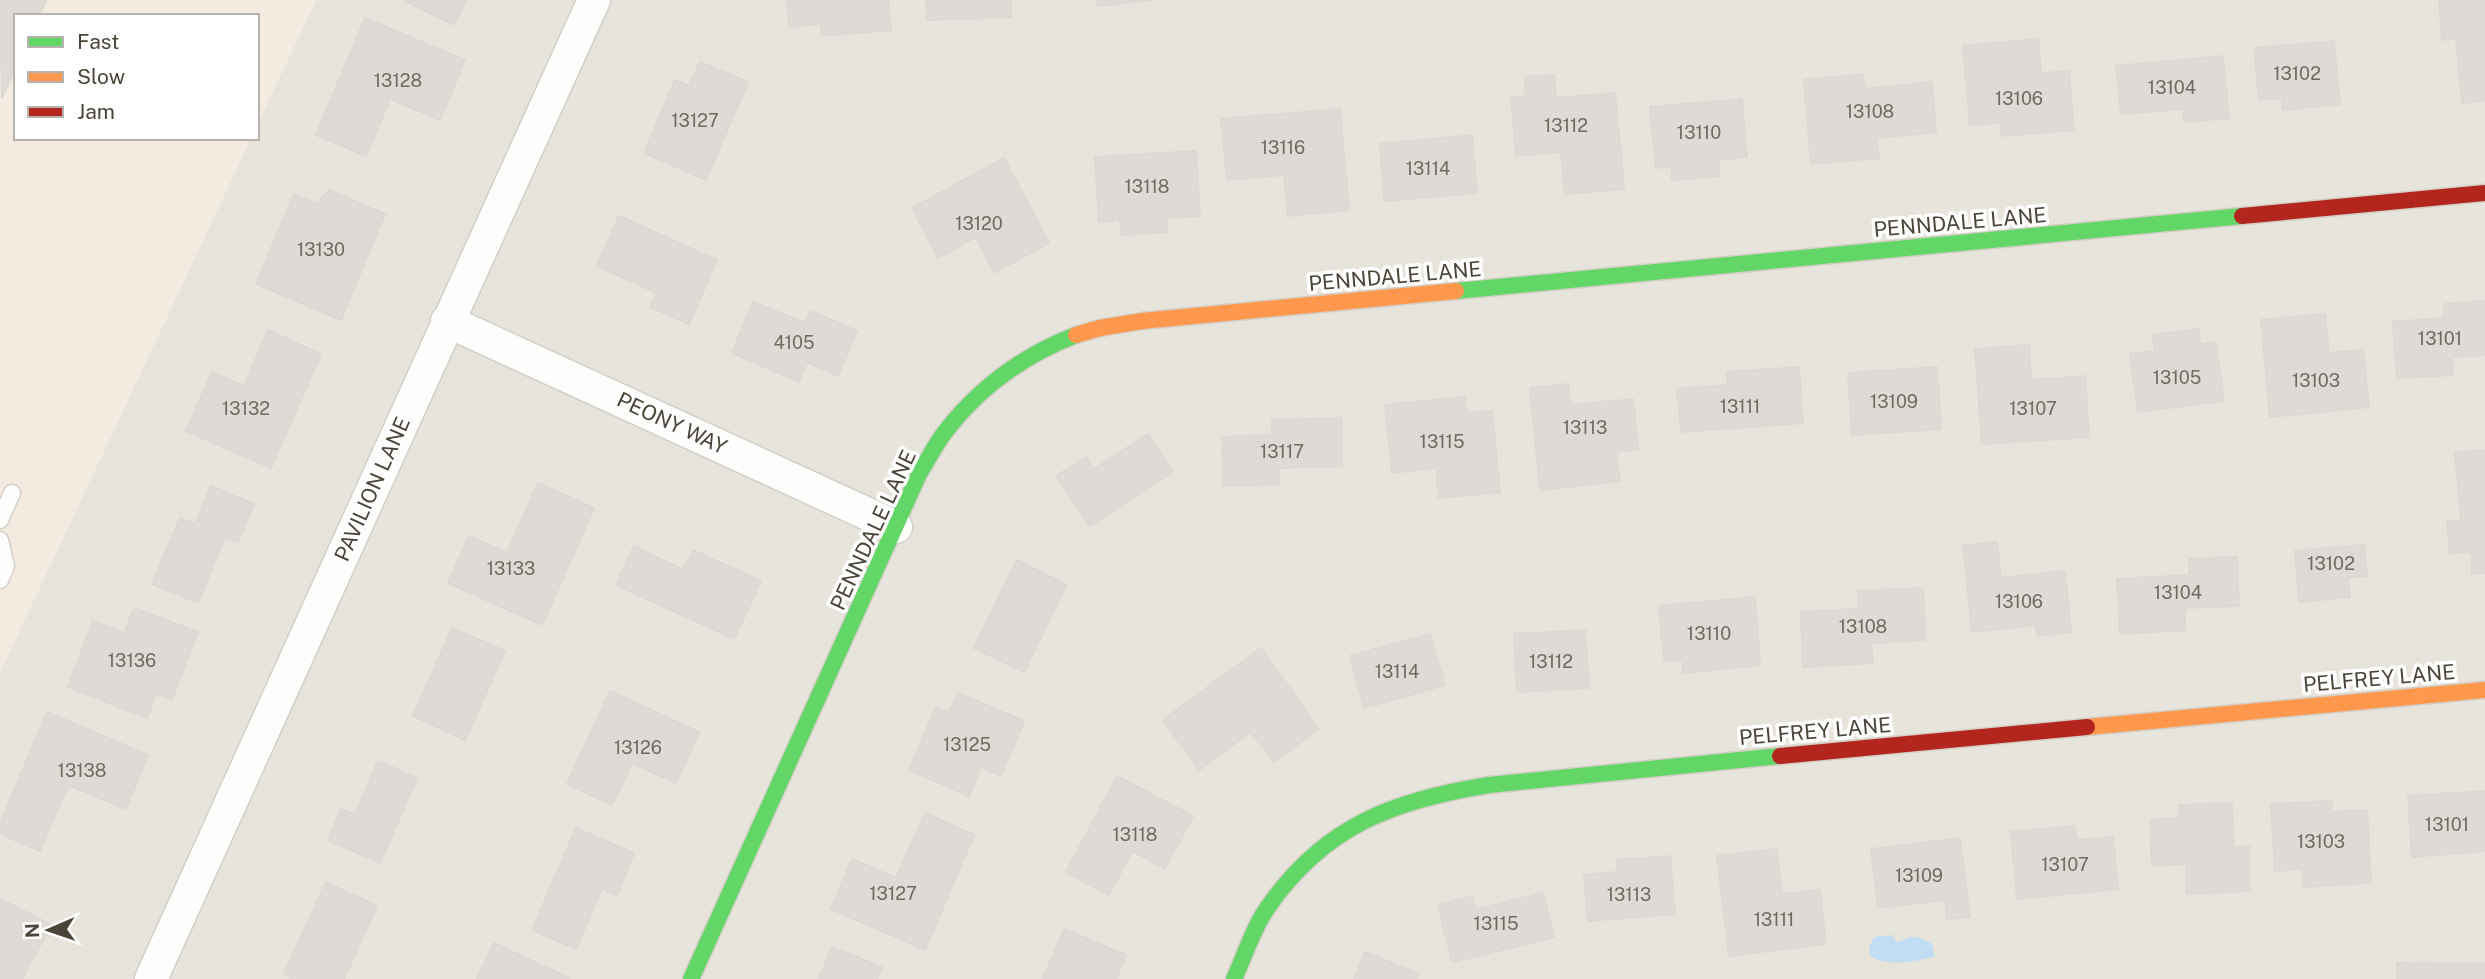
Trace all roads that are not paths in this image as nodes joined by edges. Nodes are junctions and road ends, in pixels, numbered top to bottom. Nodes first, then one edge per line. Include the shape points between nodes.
1 (594, 0) edge
2 (2485, 193) edge
3 (447, 321) junction
4 (12, 493) dead end
5 (0, 520) edge
6 (896, 527) junction
7 (0, 540) edge
8 (0, 580) edge
9 (2485, 690) edge
10 (151, 979) edge
11 (691, 979) edge
12 (1234, 979) edge

1 - 3 street, PAVILION LANE
2 - 6 street, PENNDALE LANE via 1142,321 1097,329 1023,360 976,396 925,464
3 - 6 street, PEONY WAY
3 - 10 street, PAVILION LANE
4 - 5 lane
6 - 11 street, PENNDALE LANE
7 - 8 lane via 6,566
9 - 12 street, PELFREY LANE via 1440,791 1361,820 1295,872 1267,909

